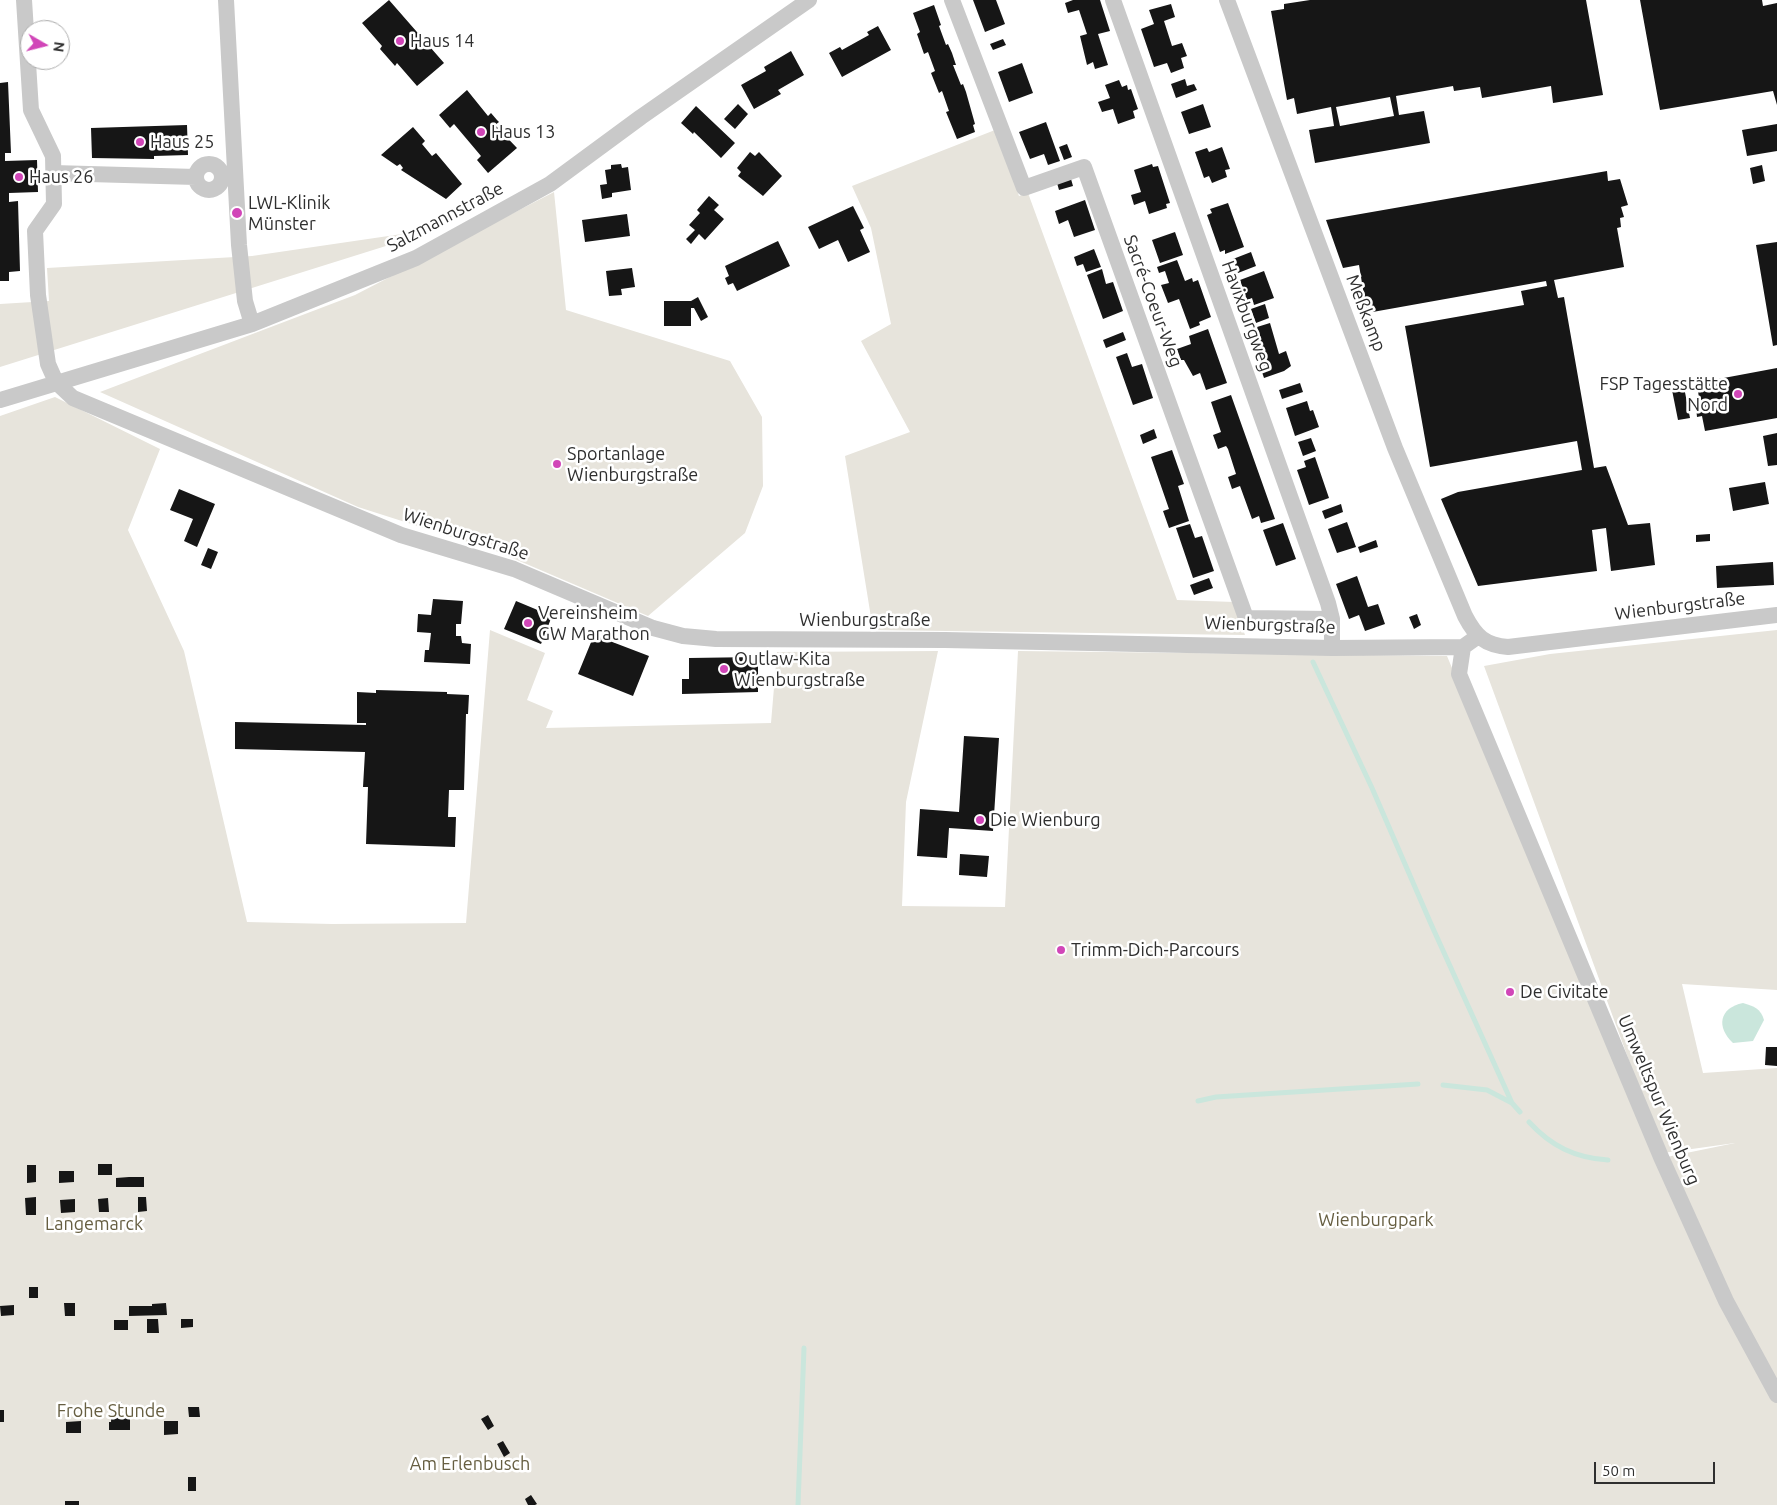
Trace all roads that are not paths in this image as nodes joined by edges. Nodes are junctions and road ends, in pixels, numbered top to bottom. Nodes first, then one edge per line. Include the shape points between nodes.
1 (24, 0) edge
2 (226, 0) edge
3 (809, 0) edge
4 (952, 0) edge
5 (1114, 0) edge
6 (1227, 0) edge
7 (53, 174) junction
8 (228, 177) junction
9 (252, 324) junction
10 (56, 382) junction
11 (0, 400) edge
12 (1777, 615) edge
13 (1332, 619) junction
14 (1477, 637) junction
15 (1463, 647) junction
16 (1332, 648) junction
17 (1777, 1395) edge

1 - 7 street via 31,110 52,156
2 - 8 street
3 - 9 street, Salzmannstraße via 550,184 416,258
4 - 13 street, Sacré-Coeur-Weg via 1024,188 1084,167 1246,618
5 - 13 street, Havixburgweg
6 - 14 street, Meßkamp via 1395,448 1465,616
7 - 8 street via 196,177 199,169 210,164
7 - 10 street via 54,204 36,231 38,295 48,364
8 - 9 street via 245,301
9 - 10 street, Salzmannstraße
10 - 11 street
10 - 16 street, Wienburgstraße via 72,398 401,535 495,562 653,628 684,636
12 - 14 street, Wienburgstraße via 1508,647 1486,643
13 - 16 street, Havixburgweg
14 - 15 street
15 - 16 street, Wienburgstraße
15 - 17 street, Umweltspur Wienburg via 1459,674 1578,963 1707,1260

